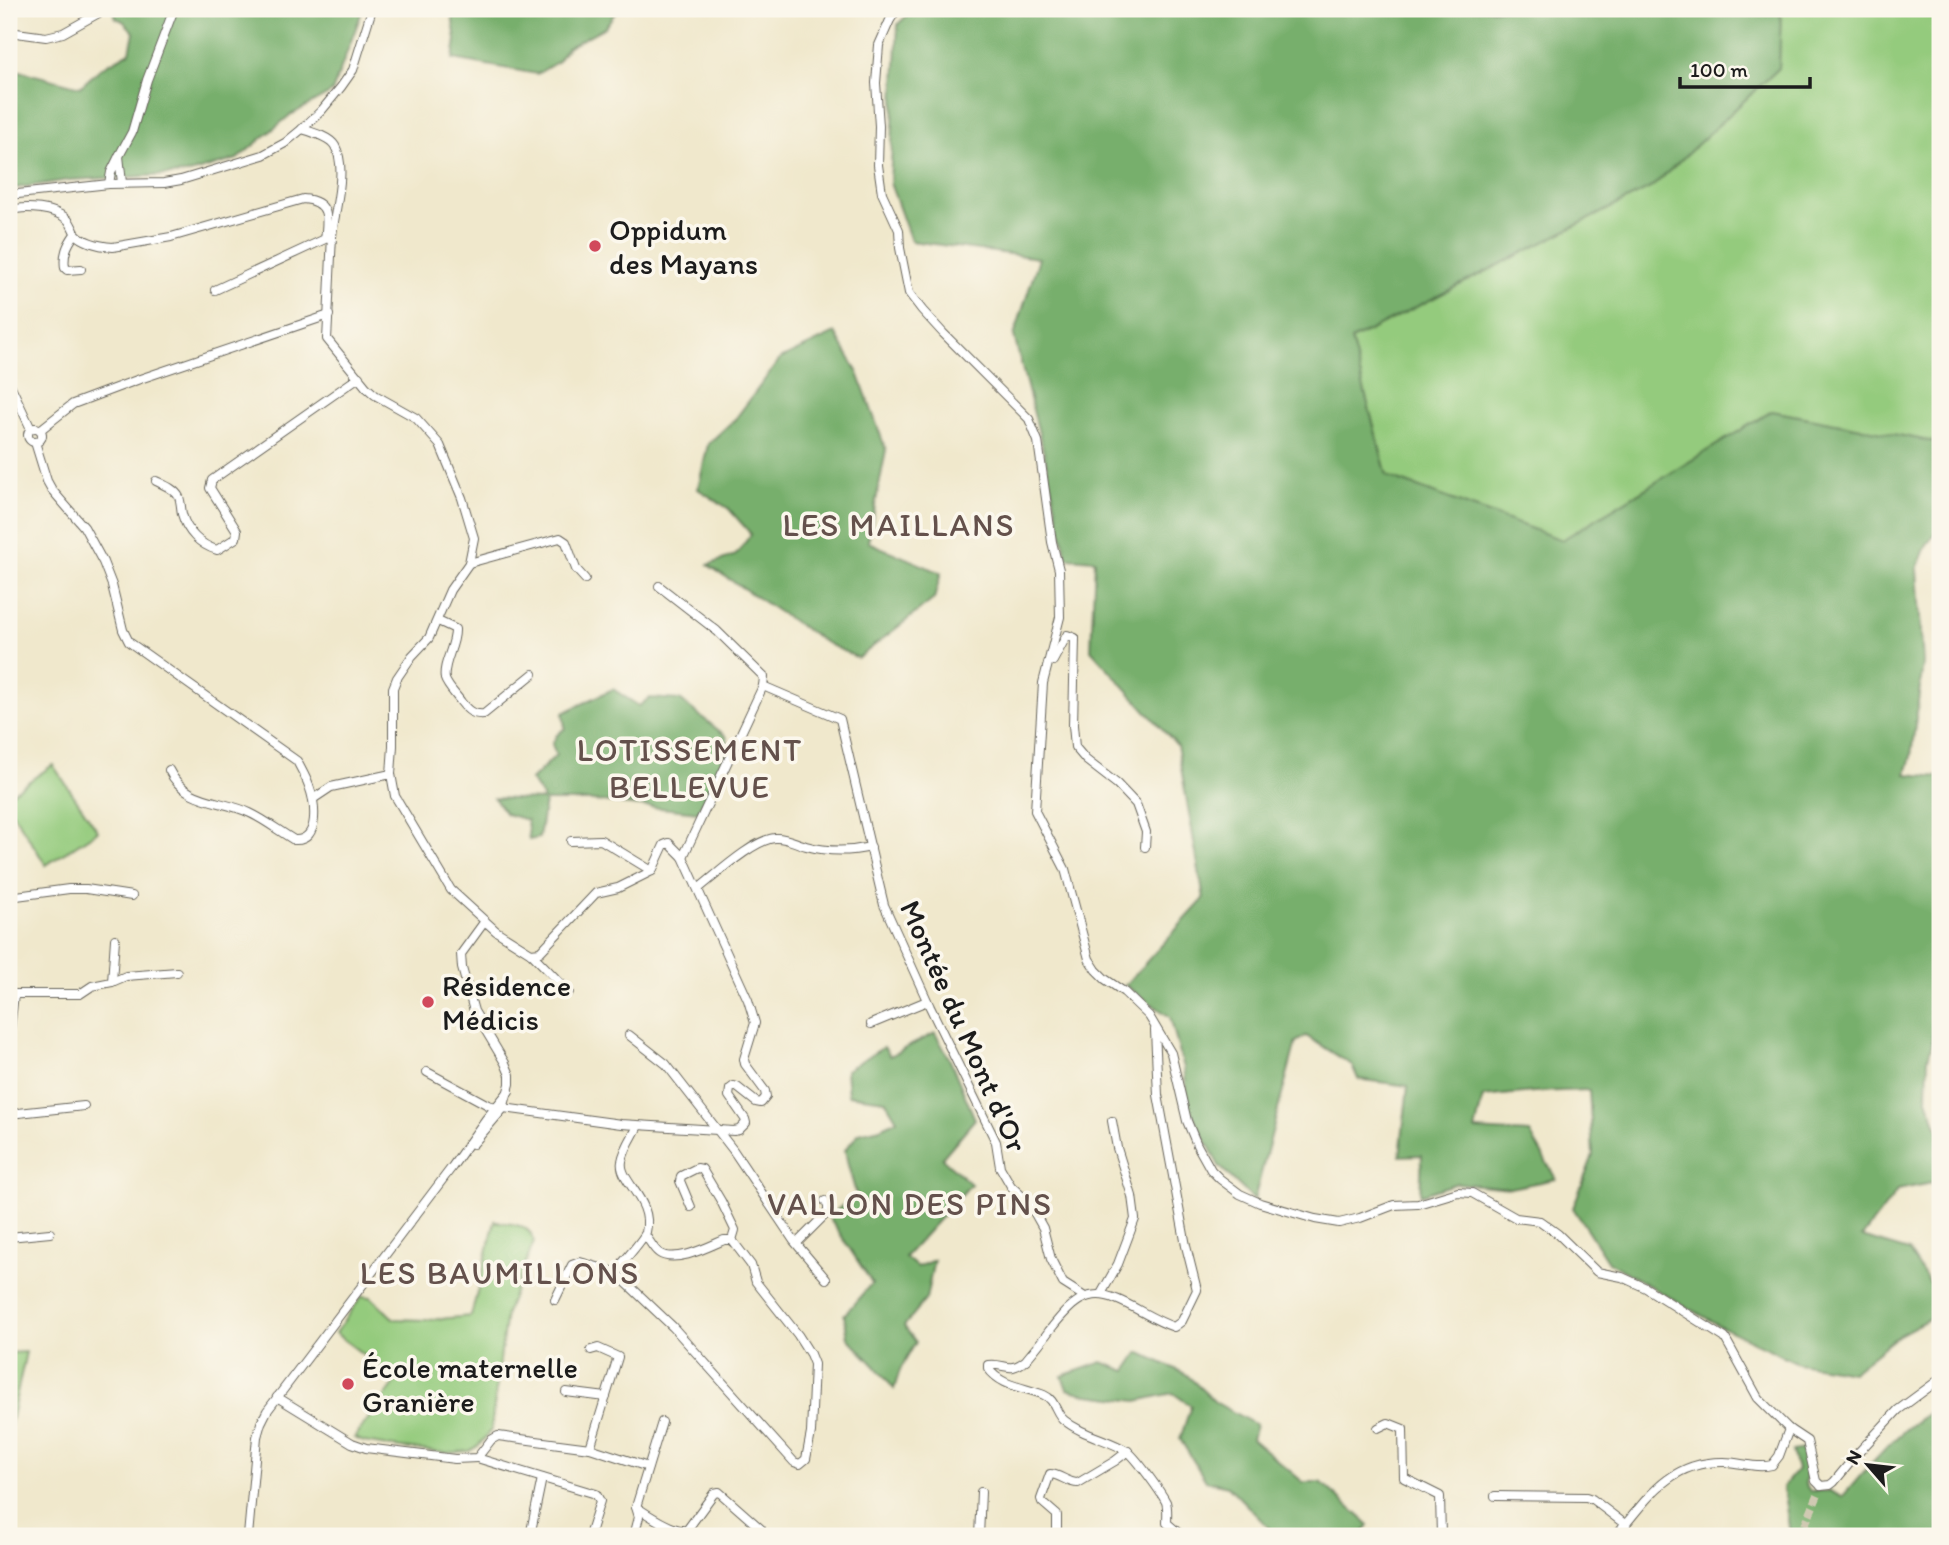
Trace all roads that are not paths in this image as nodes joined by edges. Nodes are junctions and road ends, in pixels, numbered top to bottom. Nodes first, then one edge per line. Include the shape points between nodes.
1 (106, 9) edge
2 (167, 9) edge
3 (174, 9) edge
4 (372, 9) edge
5 (897, 9) edge
6 (169, 26) junction
7 (9, 32) edge
8 (302, 129) junction
9 (119, 156) junction
10 (122, 183) junction
11 (109, 184) junction
12 (9, 195) edge
13 (322, 205) junction
14 (335, 208) junction
15 (9, 211) edge
16 (75, 234) junction
17 (81, 269) dead end
18 (215, 290) dead end
19 (329, 315) junction
20 (359, 377) junction
21 (9, 382) edge
22 (36, 430) junction
23 (156, 481) dead end
24 (469, 563) junction
25 (585, 579) dead end
26 (659, 586) dead end
27 (438, 621) junction
28 (533, 674) dead end
29 (763, 686) junction
30 (1042, 695) junction
31 (169, 770) dead end
32 (391, 774) junction
33 (313, 799) junction
34 (571, 841) dead end
35 (871, 847) junction
36 (1145, 848) dead end
37 (683, 857) junction
38 (652, 871) junction
39 (698, 889) junction
40 (132, 896) dead end
41 (9, 897) edge
42 (485, 920) junction
43 (115, 939) dead end
44 (531, 953) junction
45 (177, 972) dead end
46 (112, 982) junction
47 (569, 992) dead end
48 (11, 993) edge
49 (927, 1001) junction
50 (871, 1024) dead end
51 (1155, 1027) junction
52 (629, 1035) dead end
53 (9, 1039) edge
54 (427, 1072) dead end
55 (84, 1106) dead end
56 (499, 1108) junction
57 (9, 1114) edge
58 (1112, 1121) dead end
59 (621, 1124) junction
60 (638, 1126) junction
61 (717, 1131) junction
62 (630, 1143) junction
63 (825, 1201) dead end
64 (691, 1207) dead end
65 (50, 1233) dead end
66 (645, 1235) junction
67 (9, 1237) edge
68 (733, 1240) junction
69 (797, 1243) junction
70 (615, 1272) junction
71 (826, 1279) dead end
72 (1101, 1294) junction
73 (1085, 1297) junction
74 (555, 1300) dead end
75 (591, 1350) dead end
76 (1940, 1379) edge
77 (566, 1392) dead end
78 (277, 1397) junction
79 (606, 1397) junction
80 (662, 1423) dead end
81 (1378, 1428) dead end
82 (1789, 1429) junction
83 (590, 1448) junction
84 (1128, 1451) junction
85 (477, 1458) junction
86 (648, 1467) junction
87 (542, 1478) junction
88 (1821, 1486) junction
89 (981, 1492) dead end
90 (1818, 1495) tunnel mouth
91 (1495, 1496) dead end
92 (636, 1507) junction
93 (1626, 1525) junction
94 (248, 1536) edge
95 (530, 1536) edge
96 (589, 1536) edge
97 (635, 1536) edge
98 (759, 1536) edge
99 (979, 1536) edge
100 (1057, 1536) edge
101 (1182, 1536) edge
102 (1441, 1536) edge
103 (1616, 1536) edge

1 - 7 street via 63,33 46,37
2 - 6 street
3 - 6 street
4 - 8 street via 353,70
5 - 30 street via 879,45 877,63 882,193 899,230 909,293 1029,419 1038,441 1059,570 1060,618
6 - 9 street via 132,132
8 - 10 street via 263,155 210,173 164,183
8 - 14 street via 336,148 340,164
9 - 10 street
9 - 11 street
10 - 11 street
11 - 12 street
13 - 14 street
13 - 16 street via 303,200 171,237 113,247
13 - 18 street via 328,218 326,239
14 - 19 street
15 - 16 street via 36,208 61,215
16 - 17 street via 63,259 67,270
19 - 20 street via 327,339
19 - 22 street via 74,404
20 - 23 street via 212,480 210,488 237,531 236,538 217,550 195,538 183,519 179,496
20 - 24 street via 375,395 416,418 440,445 474,538
21 - 22 street
22 - 33 street via 42,438 35,442 47,481 84,527 103,562 129,642 297,761
24 - 25 street via 560,538
24 - 27 street via 450,590
26 - 29 street via 717,631 764,677
27 - 28 street via 455,629 445,680 467,710 484,714
27 - 32 street via 393,688
29 - 35 street, Montée du Mont d'Or via 839,719
29 - 37 street
30 - 36 street via 1054,657 1067,635 1075,638 1075,747 1136,804 1146,832
30 - 51 street via 1035,811 1065,870 1089,958
31 - 33 street via 192,795 250,813 293,840 307,837 311,831
32 - 33 street via 331,787
32 - 42 street via 395,796 451,890
34 - 38 street via 601,840
35 - 39 street via 839,852 774,838 757,844
35 - 49 street, Montée du Mont d'Or via 884,905
37 - 38 street via 670,843 664,845
37 - 39 street
38 - 44 street via 596,893 540,952
39 - 61 street via 748,1000 755,1023 744,1059 766,1097 756,1102 734,1086 729,1096 746,1123 739,1130
40 - 41 street via 69,889
42 - 44 street
42 - 56 street via 461,954 462,968 474,1011 510,1075 509,1091
43 - 46 street
44 - 47 street
45 - 46 street via 126,976
46 - 48 street via 80,994
48 - 53 street
49 - 50 street
49 - 73 street, Montée du Mont d'Or via 996,1142 1000,1167 1043,1228 1063,1283
51 - 72 street via 1158,1095 1197,1290 1182,1321 1174,1327
51 - 82 street via 1171,1053 1197,1146 1211,1170 1240,1194 1282,1210 1339,1223 1394,1205 1472,1193 1516,1217 1540,1221 1597,1272 1646,1288 1724,1338 1758,1398
52 - 61 street via 666,1064
54 - 56 street
55 - 57 street
56 - 59 street
56 - 78 street
58 - 72 street via 1135,1219
59 - 60 street
59 - 62 street
60 - 61 street
60 - 62 street
61 - 69 street
62 - 66 street via 622,1168 643,1201
63 - 69 street via 828,1212
64 - 68 street via 681,1176 702,1169 735,1230
65 - 67 street
66 - 68 street via 662,1255 673,1258
66 - 70 street
68 - 70 street via 751,1265 756,1282 798,1335 814,1364 811,1433 806,1460 800,1464 673,1327
69 - 71 street
70 - 74 street via 580,1262 572,1265
72 - 73 street
73 - 84 street via 1064,1313 1018,1366 992,1364 988,1368 1015,1387 1046,1396 1064,1420
75 - 79 street via 598,1348 618,1357
76 - 88 street via 1898,1410 1834,1482
77 - 79 street
78 - 85 street via 366,1448
78 - 94 street via 257,1437
79 - 83 street
80 - 86 street
81 - 102 street via 1388,1423 1403,1429 1404,1478 1440,1496
82 - 88 street via 1807,1441
82 - 93 street via 1772,1465 1724,1462 1679,1471 1660,1484
83 - 85 street via 498,1436
83 - 86 street
84 - 100 street via 1078,1483 1050,1474 1041,1499 1057,1515
84 - 101 street via 1167,1504 1167,1523
85 - 87 street
86 - 92 street
87 - 95 street
87 - 96 street via 596,1494 600,1501
88 - 90 street
89 - 99 street
91 - 93 street via 1586,1497
92 - 97 street
92 - 98 street via 680,1532 687,1530 719,1492 761,1529
93 - 103 street

